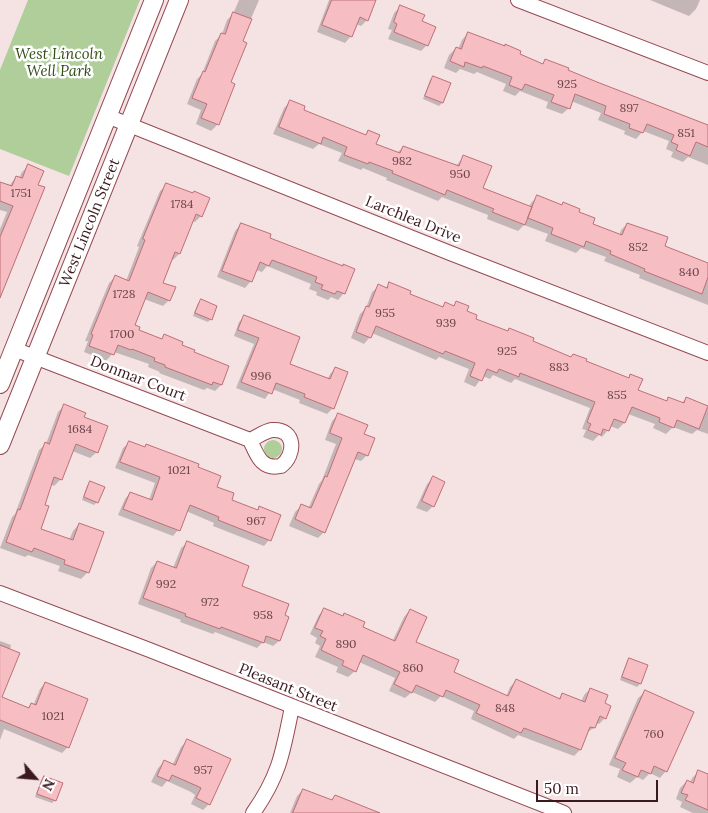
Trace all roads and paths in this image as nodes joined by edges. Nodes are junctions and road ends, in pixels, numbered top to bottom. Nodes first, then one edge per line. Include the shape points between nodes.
1 (154, 0) edge
2 (179, 0) edge
3 (518, 0) edge
4 (708, 73) edge
5 (107, 116) junction
6 (129, 124) junction
7 (14, 349) junction
8 (708, 353) edge
9 (36, 357) junction
10 (0, 384) edge
11 (250, 440) dead end
12 (0, 445) edge
13 (0, 593) edge
14 (292, 707) junction
15 (253, 813) edge
16 (564, 813) edge

1 - 5 street, West Lincoln Street
2 - 6 street, West Lincoln Street
3 - 4 street
5 - 6 street, Larchlea Drive
5 - 7 street, West Lincoln Street
6 - 8 street, Larchlea Drive
6 - 9 street, West Lincoln Street
7 - 9 street, Donmar Court
7 - 10 street, West Lincoln Street
9 - 11 street, Donmar Court
9 - 12 street, West Lincoln Street
13 - 14 street, Pleasant Street
14 - 15 street via 278,770
14 - 16 street, Pleasant Street

